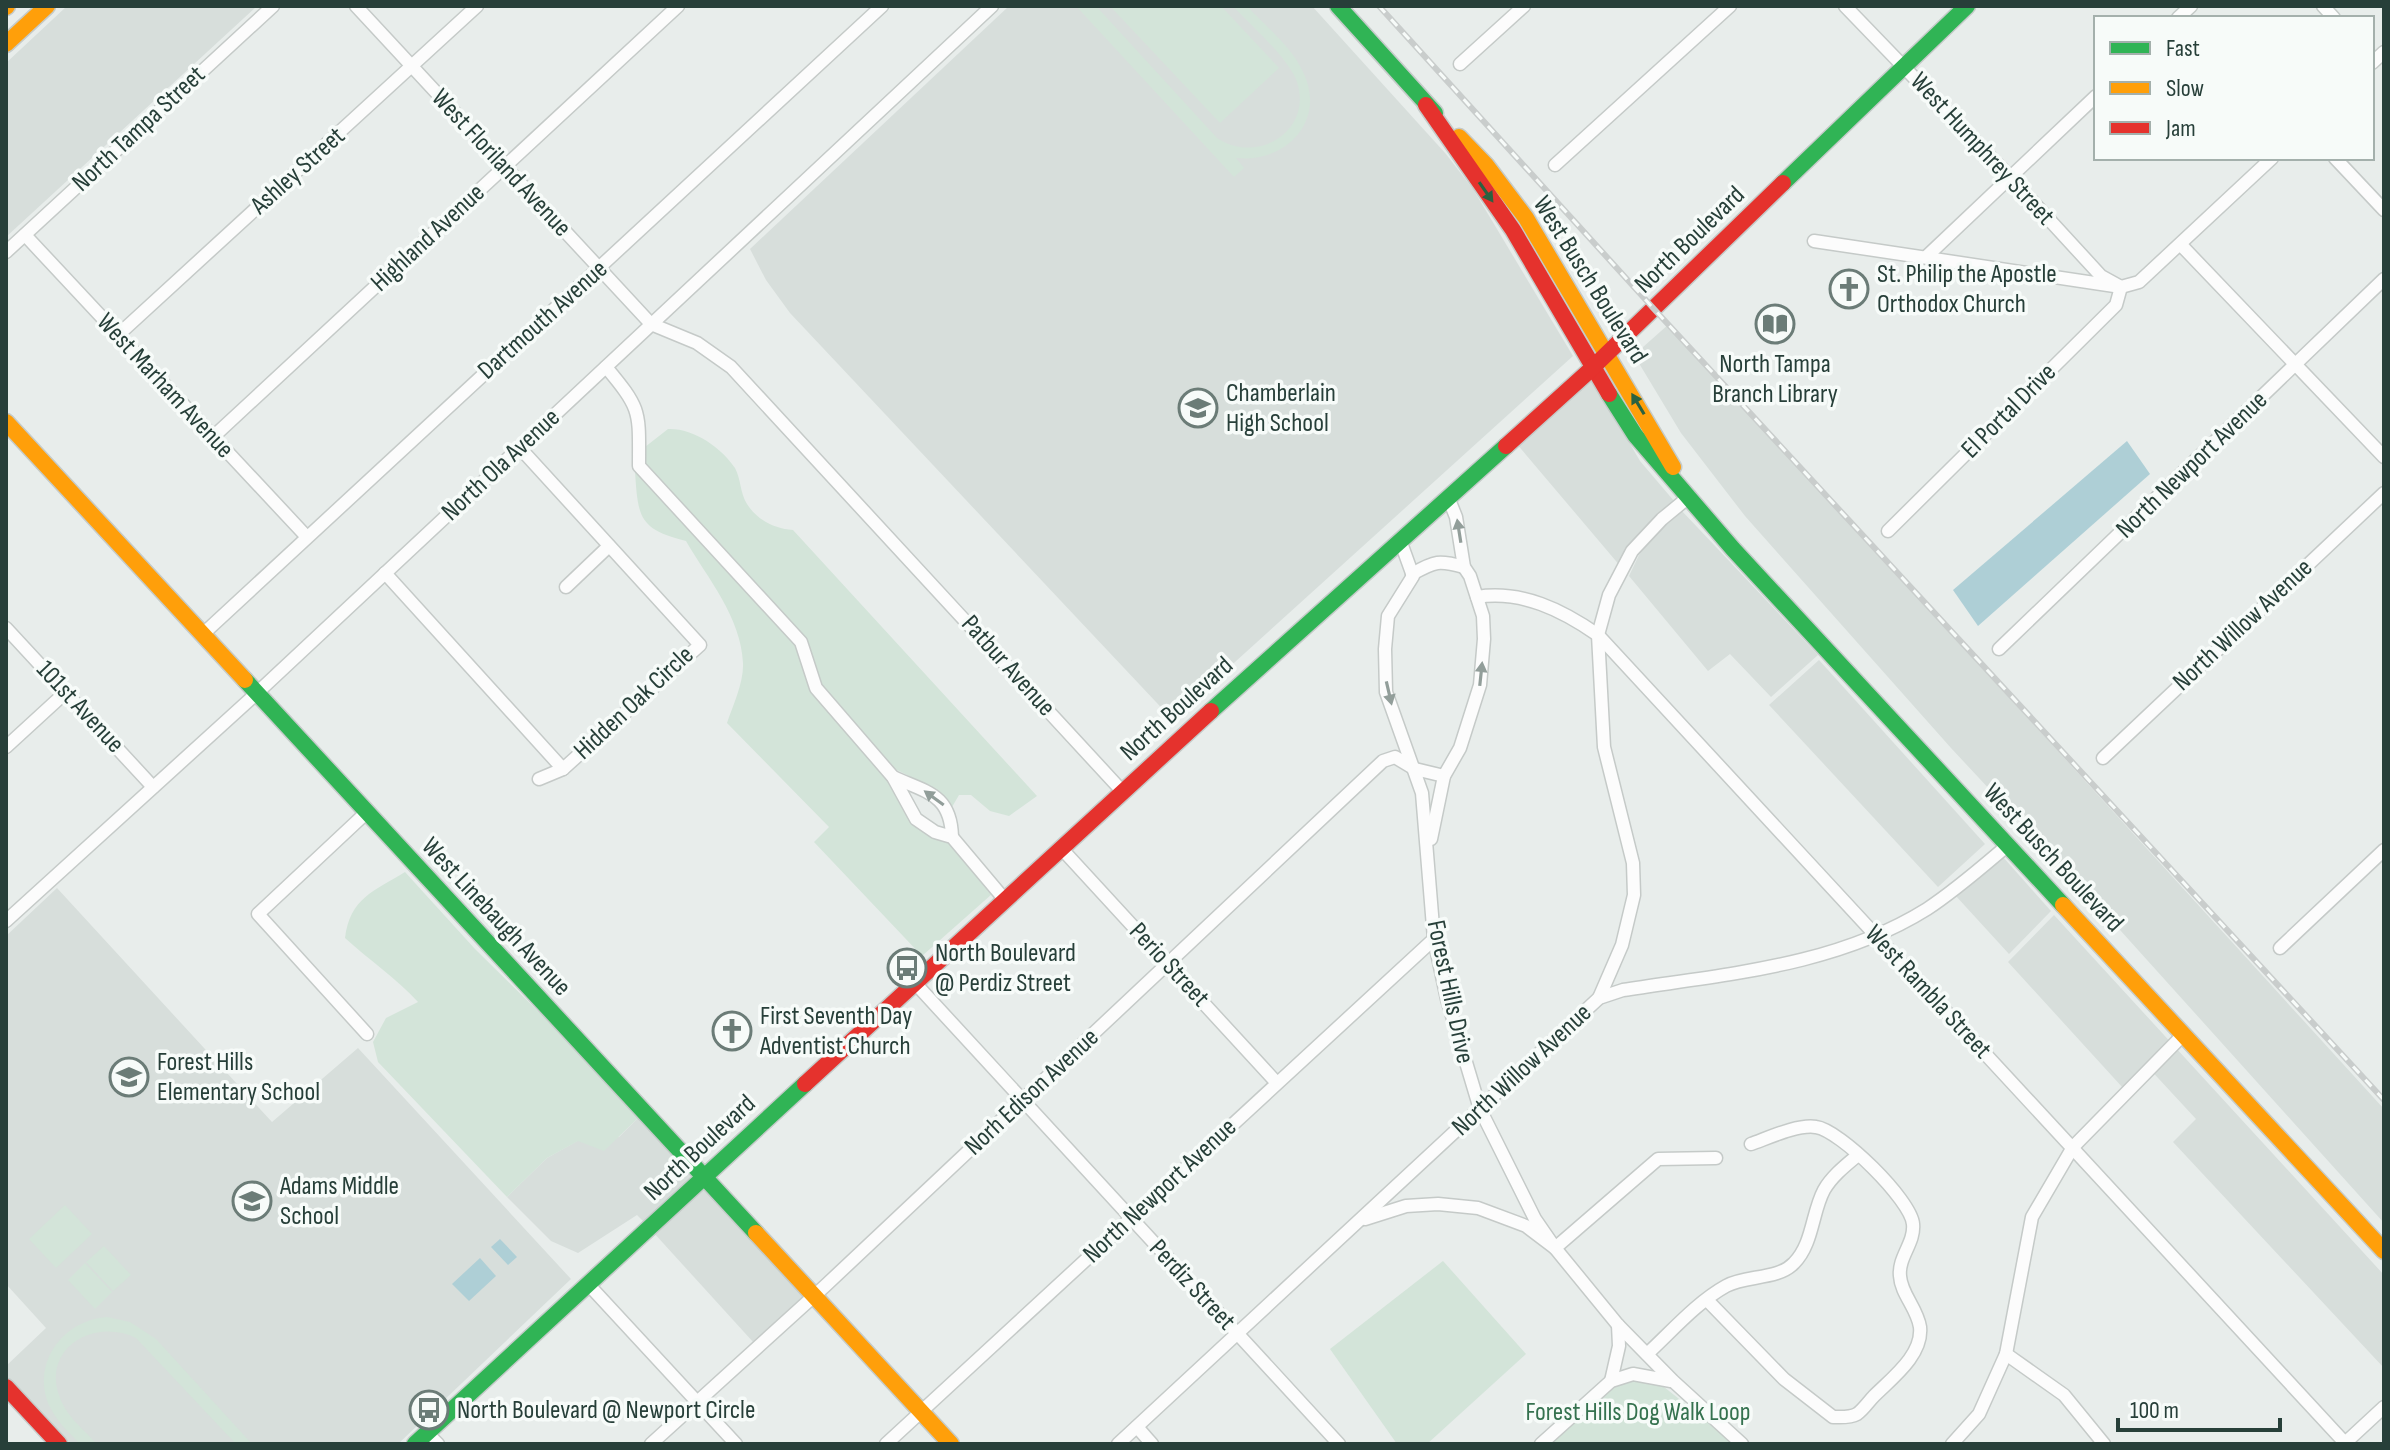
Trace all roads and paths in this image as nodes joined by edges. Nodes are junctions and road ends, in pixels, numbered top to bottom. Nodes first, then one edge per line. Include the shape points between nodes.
1 (47, 6) edge
2 (273, 6) edge
3 (356, 6) edge
4 (477, 6) edge
5 (678, 6) edge
6 (882, 6) edge
7 (992, 6) edge
8 (1338, 6) edge
9 (1524, 6) edge
10 (1730, 6) edge
11 (1845, 6) edge
12 (1967, 6) edge
13 (6, 42) edge
14 (1460, 64) dead end
15 (412, 66) junction
16 (1904, 66) junction
17 (2094, 98) edge
18 (1426, 105) junction
19 (2270, 160) edge
20 (2337, 160) edge
21 (1555, 165) dead end
22 (505, 167) junction
23 (2010, 177) junction
24 (2384, 210) edge
25 (25, 235) junction
26 (1814, 241) dead end
27 (2181, 245) junction
28 (6, 252) edge
29 (1926, 257) junction
30 (599, 269) junction
31 (2384, 279) edge
32 (2121, 287) junction
33 (651, 324) junction
34 (118, 335) junction
35 (1607, 354) junction
36 (2297, 365) junction
37 (606, 367) junction
38 (1593, 368) junction
39 (6, 422) edge
40 (213, 437) junction
41 (520, 448) junction
42 (2384, 457) edge
43 (2384, 493) edge
44 (1690, 496) junction
45 (1448, 497) junction
46 (1888, 531) dead end
47 (306, 536) junction
48 (1400, 540) junction
49 (894, 541) joint
50 (609, 546) junction
51 (1464, 567) junction
52 (385, 573) junction
53 (1412, 574) junction
54 (566, 587) dead end
55 (1477, 597) junction
56 (6, 628) edge
57 (203, 634) junction
58 (1598, 635) junction
59 (1999, 649) dead end
60 (66, 692) junction
61 (257, 693) junction
62 (6, 747) edge
63 (2103, 758) dead end
64 (563, 769) junction
65 (1415, 769) junction
66 (1444, 776) junction
67 (893, 777) junction
68 (539, 779) dead end
69 (153, 787) junction
70 (1122, 791) junction
71 (367, 812) junction
72 (952, 837) junction
73 (2008, 845) junction
74 (1061, 848) junction
75 (2384, 850) edge
76 (1428, 854) junction
77 (1005, 900) junction
78 (6, 921) edge
79 (1875, 935) junction
80 (1434, 939) junction
81 (2280, 948) dead end
82 (1168, 964) junction
83 (915, 983) junction
84 (1599, 998) junction
85 (367, 1034) dead end
86 (2183, 1035) junction
87 (1276, 1082) junction
88 (1022, 1101) junction
89 (1480, 1109) junction
90 (1751, 1144) dead end
91 (2073, 1147) junction
92 (1858, 1155) junction
93 (1716, 1158) dead end
94 (704, 1177) junction
95 (1130, 1218) junction
96 (1358, 1221) junction
97 (1555, 1248) junction
98 (2384, 1251) edge
99 (588, 1284) junction
100 (814, 1296) junction
101 (1707, 1300) junction
102 (1618, 1325) junction
103 (1237, 1333) junction
104 (1647, 1354) junction
105 (2006, 1354) junction
106 (1611, 1381) junction
107 (1673, 1381) junction
108 (6, 1387) edge
109 (698, 1402) junction
110 (2384, 1407) edge
111 (921, 1411) junction
112 (1137, 1427) junction
113 (427, 1440) edge
114 (59, 1444) edge
115 (651, 1444) edge
116 (736, 1444) edge
117 (886, 1444) edge
118 (951, 1444) edge
119 (1118, 1444) edge
120 (1152, 1444) edge
121 (1339, 1444) edge
122 (1541, 1444) edge
123 (1742, 1444) edge
124 (1952, 1444) edge
125 (2104, 1444) edge
126 (2345, 1444) edge

1 - 13 street
2 - 25 street, North Tampa Street
3 - 15 street, West Floriland Avenue
4 - 15 street, Ashley Street
5 - 22 street, Highland Avenue
6 - 30 street, Dartmouth Avenue
7 - 33 street, North Ola Avenue
8 - 18 street, West Busch Boulevard
9 - 14 street
10 - 21 street
11 - 16 street, West Humphrey Street
12 - 16 street, North Boulevard
15 - 22 street, West Floriland Avenue
15 - 34 street, Ashley Street
16 - 23 street, West Humphrey Street
16 - 35 street, North Boulevard
17 - 23 street
18 - 35 street, West Busch Boulevard via 1486,165 1526,218
18 -> 38 street, West Busch Boulevard via 1513,230
19 - 27 street, El Portal Drive
20 - 24 street
22 - 30 street, West Floriland Avenue
22 - 40 street, Highland Avenue
23 - 29 street
23 - 32 street, West Humphrey Street via 2101,276
25 - 28 street, North Tampa Street
25 - 34 street, West Marham Avenue
26 - 29 street
27 - 32 street, El Portal Drive via 2139,282
27 - 36 street
29 - 32 street
30 - 33 street, West Floriland Avenue
30 - 47 street, Dartmouth Avenue
31 - 36 street, North Newport Avenue
32 - 46 street, El Portal Drive via 2116,305
33 - 37 street, North Ola Avenue
33 - 49 street, West Floriland Avenue via 697,343 731,367
34 - 40 street, West Marham Avenue
35 - 38 street, North Boulevard
44 -> 35 street, West Busch Boulevard
36 - 42 street
36 - 59 street, North Newport Avenue
37 - 41 street, North Ola Avenue
37 - 67 street via 637,409 639,466 801,642 816,688
38 - 44 street, West Busch Boulevard via 1635,435
38 - 45 street, North Boulevard
39 - 57 street, West Linebaugh Avenue
40 - 47 street, West Marham Avenue
41 - 50 street, Hidden Oak Circle
41 - 52 street, North Ola Avenue
43 - 63 street, North Willow Avenue
44 - 58 street via 1632,551 1609,595
44 - 73 street, West Busch Boulevard
45 - 48 street, North Boulevard
51 -> 45 street
47 - 57 street, Dartmouth Avenue
48 - 53 street
48 - 70 street, North Boulevard
49 - 70 street, Patbur Avenue
50 - 54 street
50 - 64 street, Hidden Oak Circle via 700,645
51 - 53 street via 1432,562
51 - 55 street
52 - 61 street, North Ola Avenue
52 - 64 street, Hidden Oak Circle
53 -> 65 street, Forest Hills Drive via 1388,616 1385,649 1386,692
55 - 58 street, West Rambla Street via 1511,595 1541,603
66 -> 55 street via 1460,748 1480,685 1484,639
56 - 60 street, 101st Avenue
57 - 61 street, West Linebaugh Avenue
58 - 79 street, West Rambla Street
58 - 84 street via 1604,747 1633,863 1634,895 1622,945
60 - 62 street
60 - 69 street, 101st Avenue
61 - 69 street, North Ola Avenue
61 - 71 street, West Linebaugh Avenue
64 - 68 street
65 - 66 street
65 - 76 street, Forest Hills Drive
65 - 82 street, Norh Edison Avenue via 1395,757 1383,761
66 - 76 street
67 - 72 street via 916,819
72 -> 67 street via 945,805
69 - 78 street, North Ola Avenue
70 - 74 street, North Boulevard
71 - 85 street via 258,914
71 - 94 street, West Linebaugh Avenue
72 - 77 street
73 - 79 street, North Willow Avenue via 1925,910
73 - 86 street, West Busch Boulevard
74 - 77 street, North Boulevard
74 - 82 street, Perio Street
75 - 81 street
76 - 80 street, Forest Hills Drive
77 - 83 street, North Boulevard
79 - 84 street, North Willow Avenue via 1810,959
79 - 91 street, West Rambla Street
80 - 87 street, North Newport Avenue
80 - 89 street, Forest Hills Drive
82 - 87 street, Perio Street
82 - 88 street, Norh Edison Avenue
83 - 88 street, Perdiz Street
83 - 94 street, North Boulevard
84 - 89 street, North Willow Avenue
86 - 91 street
86 - 98 street, West Busch Boulevard
87 - 95 street, North Newport Avenue
88 - 95 street, Perdiz Street
88 - 100 street, Norh Edison Avenue
89 - 96 street, North Willow Avenue
89 - 97 street, Forest Hills Drive
90 - 92 street via 1816,1127
91 - 105 street via 2032,1217
91 - 126 street, West Rambla Street
92 - 101 street via 1822,1192 1794,1264 1785,1271 1739,1280
92 - 101 street via 1909,1210 1912,1238 1900,1265 1900,1280 1920,1329 1909,1360 1857,1413 1833,1417 1819,1408
93 - 97 street via 1658,1159
94 - 99 street, North Boulevard
94 - 100 street, West Linebaugh Avenue
95 - 103 street, Perdiz Street
95 - 111 street, North Newport Avenue
96 - 97 street via 1406,1206 1478,1208 1526,1226
96 - 103 street, North Willow Avenue
97 - 102 street, Forest Hills Drive
99 - 109 street
99 - 113 street, North Boulevard
100 - 109 street, Norh Edison Avenue
100 - 111 street, West Linebaugh Avenue
101 - 104 street
102 - 104 street, Forest Hills Drive
102 - 106 street
103 - 112 street, North Willow Avenue
103 - 121 street, Perdiz Street
104 - 107 street, Forest Hills Drive
105 - 124 street via 1979,1414
105 - 125 street via 2064,1395
106 - 107 street via 1633,1374
106 - 122 street
107 - 123 street, Forest Hills Drive
108 - 114 street
109 - 115 street, Norh Edison Avenue
109 - 116 street
110 - 126 street
111 - 117 street, North Newport Avenue
111 - 118 street, West Linebaugh Avenue
112 - 119 street, North Willow Avenue
112 - 120 street

